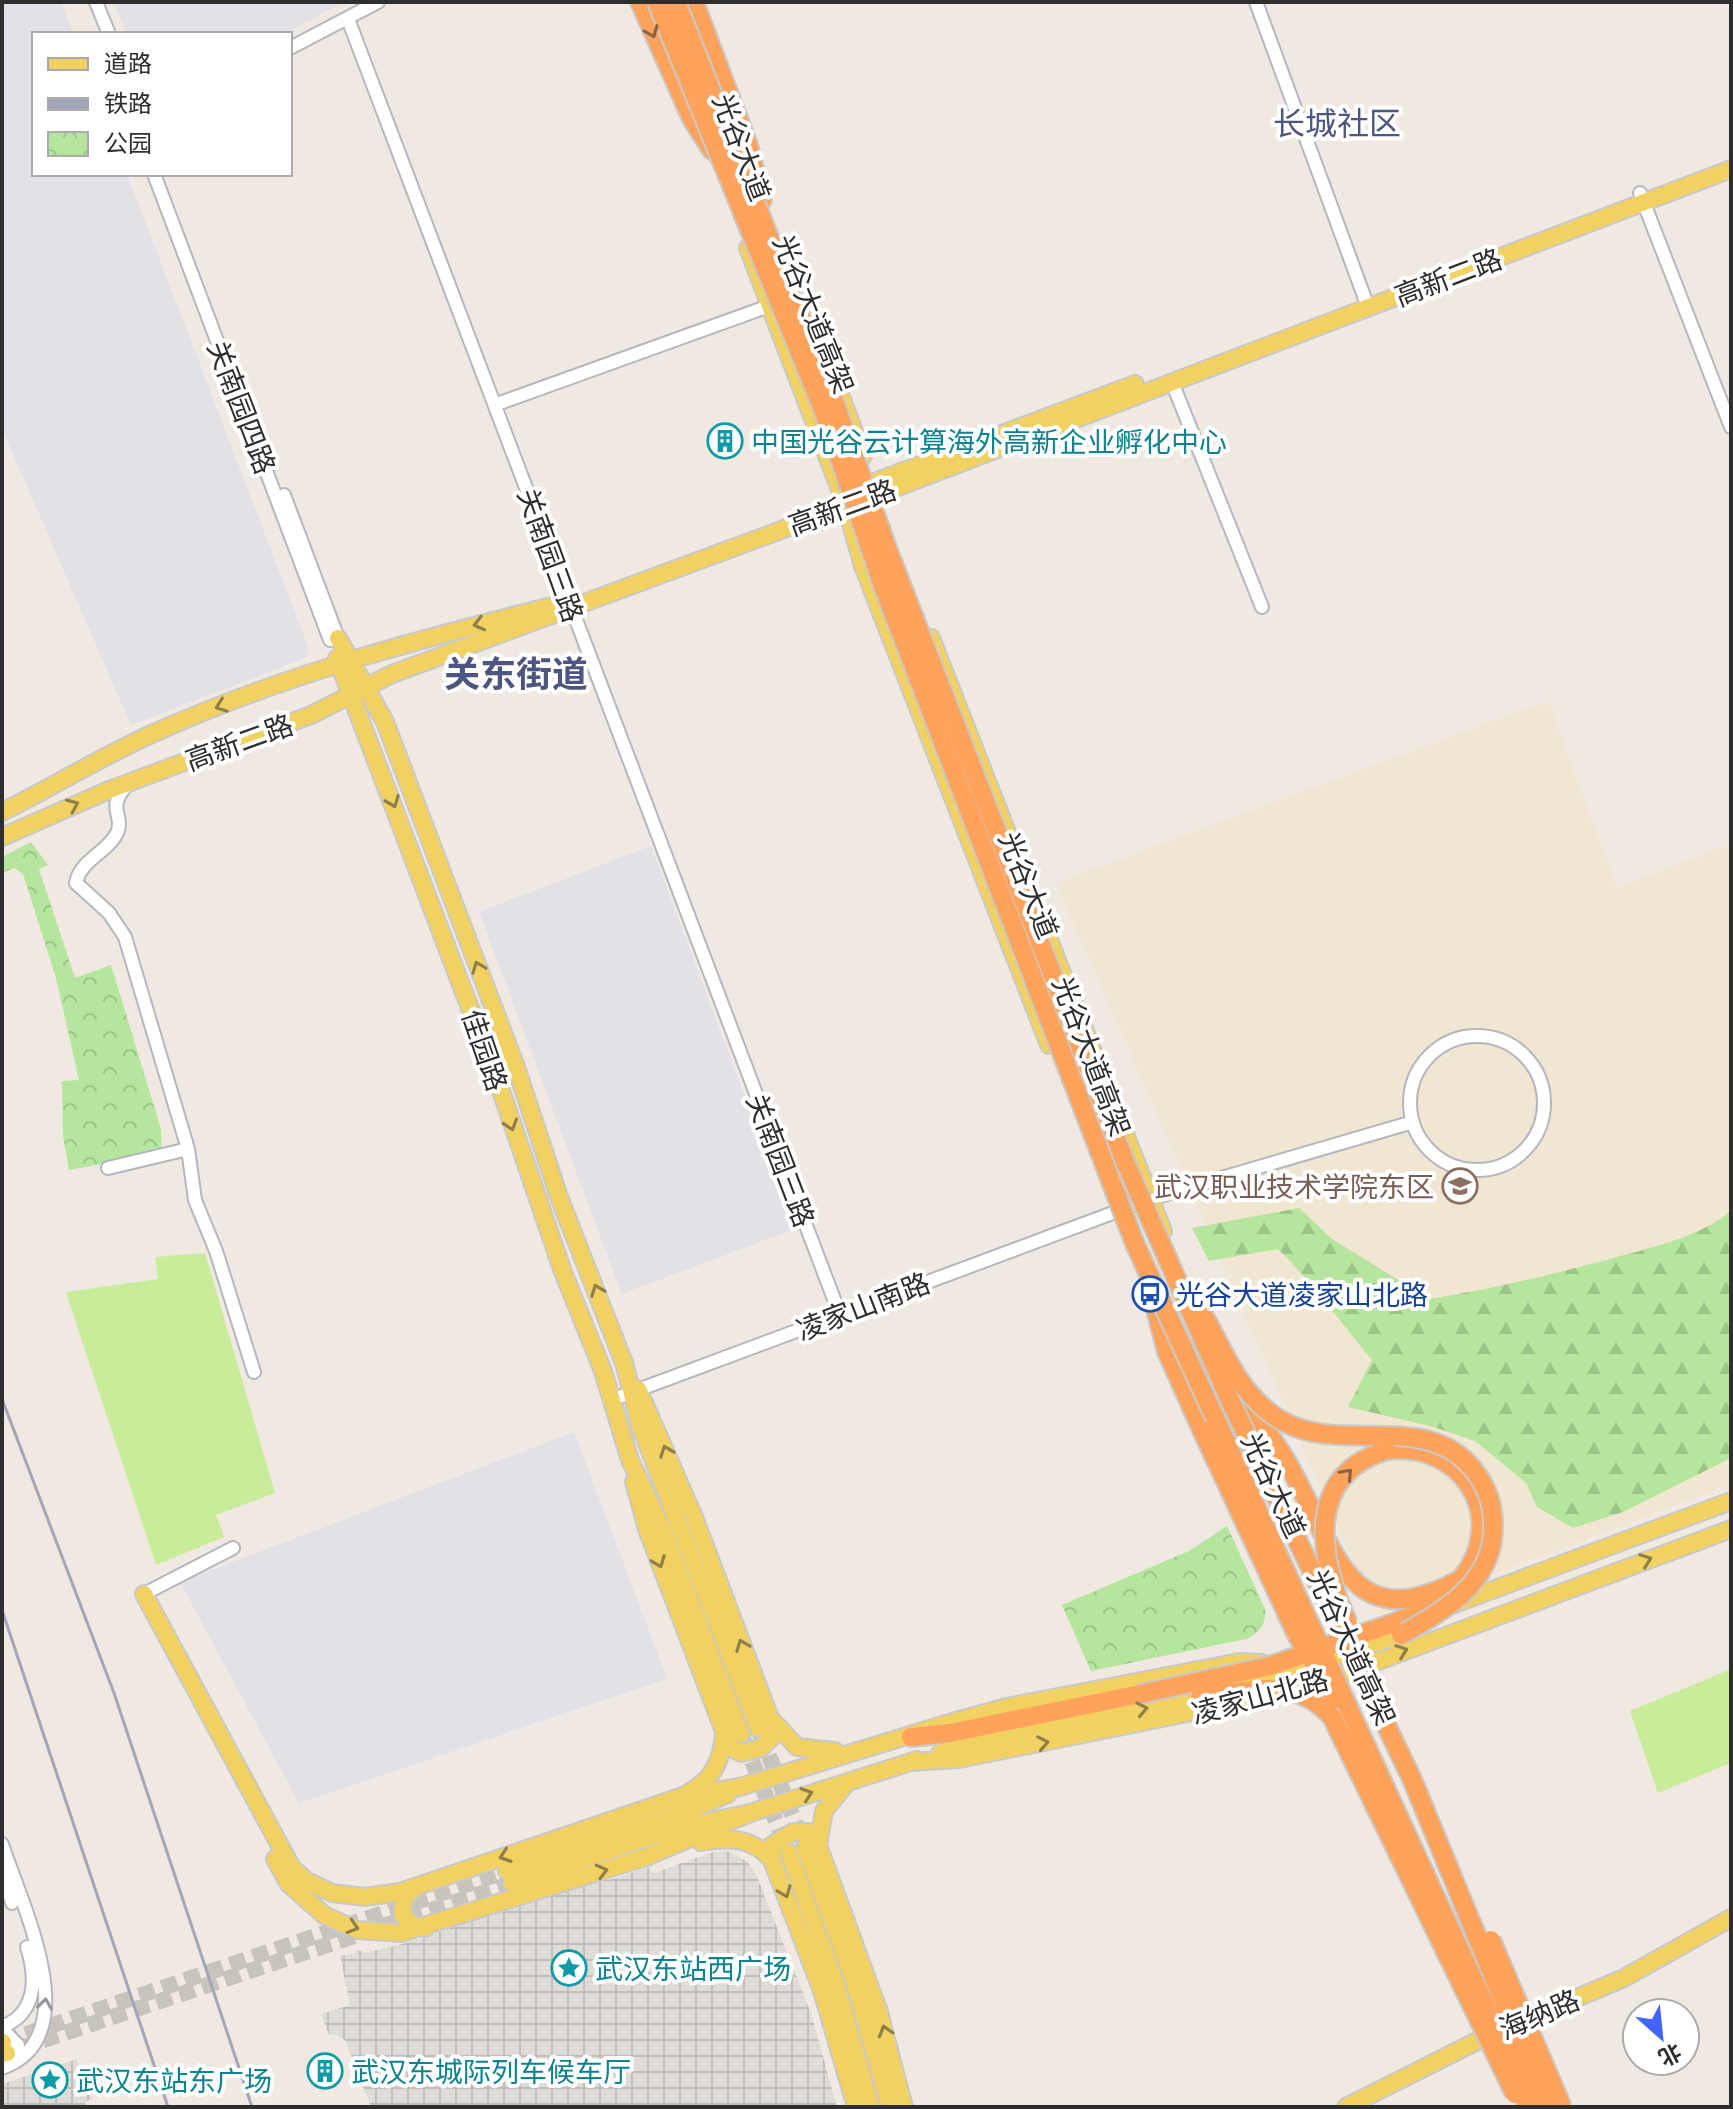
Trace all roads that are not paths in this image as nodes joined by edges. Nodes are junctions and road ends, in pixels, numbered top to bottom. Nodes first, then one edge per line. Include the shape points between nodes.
1 (96, 2) edge
2 (378, 2) edge
3 (640, 2) edge
4 (658, 2) edge
5 (676, 2) edge
6 (687, 2) edge
7 (694, 2) edge
8 (1256, 2) edge
9 (348, 19) junction
10 (108, 32) edge
11 (292, 47) edge
12 (715, 154) junction
13 (1731, 158) edge
14 (1731, 169) edge
15 (155, 176) edge
16 (164, 176) edge
17 (1642, 198) junction
18 (762, 200) junction
19 (1366, 303) junction
20 (769, 306) junction
21 (1172, 382) junction
22 (497, 404) junction
23 (1731, 427) edge
24 (858, 440) junction
25 (901, 472) junction
26 (874, 489) junction
27 (843, 499) junction
28 (569, 606) junction
29 (1262, 607) dead end
30 (334, 639) junction
31 (346, 664) junction
32 (359, 691) junction
33 (129, 783) junction
34 (2, 812) edge
35 (2, 837) edge
36 (1413, 1122) junction
37 (188, 1149) junction
38 (108, 1168) dead end
39 (1153, 1198) junction
40 (1115, 1212) junction
41 (1174, 1268) junction
42 (1155, 1306) junction
43 (840, 1315) junction
44 (254, 1372) dead end
45 (635, 1391) junction
46 (1230, 1392) junction
47 (611, 1400) junction
48 (1731, 1501) edge
49 (1731, 1510) edge
50 (1731, 1529) edge
51 (233, 1548) dead end
52 (1463, 1578) junction
53 (144, 1594) junction
54 (1401, 1635) junction
55 (1344, 1645) junction
56 (1317, 1655) junction
57 (1272, 1664) junction
58 (1357, 1668) junction
59 (1328, 1680) junction
60 (1276, 1695) junction
61 (1200, 1698) junction
62 (1377, 1705) junction
63 (764, 1723) junction
64 (732, 1733) junction
65 (911, 1737) junction
66 (1365, 1740) junction
67 (851, 1752) junction
68 (910, 1762) junction
69 (1412, 1779) junction
70 (850, 1780) junction
71 (740, 1787) junction
72 (683, 1796) junction
73 (750, 1813) junction
74 (2, 1844) edge
75 (680, 1845) junction
76 (812, 1846) junction
77 (789, 1853) tunnel mouth
78 (772, 1860) junction
79 (2, 1872) edge
80 (416, 1887) junction
81 (1731, 1918) edge
82 (425, 1928) junction
83 (1518, 2023) junction
84 (1491, 2034) junction
85 (4, 2048) edge
86 (856, 2107) edge
87 (871, 2107) edge
88 (890, 2107) edge
89 (904, 2107) edge
90 (1346, 2107) edge
91 (1523, 2107) edge
92 (1550, 2107) edge
93 (1562, 2107) edge

1 - 10 street
2 - 9 street
3 -> 12 highway via 664,63
4 - 12 main road, 光谷大道
4 - 66 highway, 光谷大道高架, bridge via 824,412 883,586 1135,1244
5 - 41 highway, 光谷大道高架, bridge via 1103,1106
6 - 18 main road, 光谷大道
7 - 18 highway via 748,145
8 - 19 street
9 - 11 street
9 - 22 street, 关南园三路
12 - 20 main road, 光谷大道
13 - 17 main road, 高新二路
14 - 17 main road, 高新二路
15 - 30 street, 关南园四路
16 - 30 street
17 - 19 main road, 高新二路
17 - 23 street
18 - 24 main road, 光谷大道
19 - 21 main road, 高新二路
19 - 25 main road, 高新二路
20 - 22 street
20 - 27 main road, 光谷大道
21 - 26 main road, 高新二路
21 - 29 street
22 - 28 street, 关南园三路
24 - 25 main road via 876,468
24 - 26 main road, 光谷大道
25 - 26 main road, 高新二路
26 - 27 main road, 高新二路
26 - 39 main road, 光谷大道
27 - 28 main road, 高新二路
27 - 40 main road, 光谷大道 via 863,566
28 -> 31 main road, 高新二路 via 435,635
28 - 32 main road, 高新二路
28 - 43 street, 关南园三路
30 - 31 main road
31 - 32 main road
31 -> 34 main road, 高新二路 via 153,733
32 - 33 main road, 高新二路 via 311,715
45 -> 32 main road, 佳园路 via 385,722
32 -> 47 main road, 佳园路 via 365,730
35 -> 33 main road, 高新二路
33 - 37 street via 114,809 119,828 115,837 81,869 76,883 109,913 125,937
36 - 36 street via 1410,1099 1416,1076 1447,1043 1493,1038 1531,1062 1541,1081 1545,1102 1532,1142 1497,1167 1476,1170 1446,1162 1421,1141
36 - 39 street, 凌家山南路
37 - 38 street
37 - 44 street via 195,1200
39 - 40 street, 凌家山南路
39 - 46 main road, 光谷大道
40 - 42 main road, 光谷大道
40 - 43 street, 凌家山南路
41 - 54 highway, bridge via 1239,1380 1264,1408 1309,1431 1398,1434 1436,1442 1464,1459 1481,1480 1494,1535 1481,1573 1459,1599
41 - 62 highway, 光谷大道高架, bridge via 1227,1394
42 - 56 main road, 光谷大道
42 - 66 highway, bridge via 1167,1352 1297,1635
43 - 45 street, 凌家山南路
45 - 47 street, 凌家山南路
63 -> 45 main road, 佳园路 via 640,1425
46 - 52 highway, bridge via 1267,1428 1333,1556 1362,1587 1387,1599 1416,1600
46 - 55 main road, 光谷大道 via 1342,1630
47 -> 64 main road, 佳园路 via 630,1460 663,1530
48 - 55 main road
49 - 54 main road, bridge
58 -> 50 main road, 凌家山北路
51 - 53 street
62 -> 52 highway, bridge via 1335,1591 1325,1548 1329,1503 1349,1470 1372,1454 1404,1448 1432,1454 1457,1469 1473,1491 1482,1520 1478,1549
52 - 65 highway, bridge via 1420,1612 1270,1666
53 - 80 main road via 292,1868 318,1887 347,1896 380,1896
53 -> 82 main road via 144,1615 289,1884 324,1915 357,1930 386,1934
54 - 61 main road, bridge
55 - 56 main road
55 - 58 main road, 光谷大道
56 - 57 main road
56 - 59 main road, 光谷大道
57 - 60 street via 1281,1666 1287,1681
57 - 65 main road via 1240,1662 1007,1707
58 - 59 main road, 凌家山北路
58 - 83 main road, 光谷大道
59 - 60 main road, 凌家山北路
59 - 84 main road, 光谷大道
68 -> 60 main road, 凌家山北路 via 959,1759
68 -> 61 main road via 1011,1734
61 - 91 highway, bridge via 1286,1689 1311,1698 1332,1717
62 - 69 highway, 光谷大道高架, bridge
63 - 64 main road via 772,1737 749,1752 735,1752
63 - 67 main road via 797,1747
64 - 72 main road via 702,1785
65 - 67 main road
66 - 91 highway, 光谷大道高架, bridge via 1515,2070
67 - 71 main road
68 - 70 main road
69 - 92 highway, 光谷大道高架, bridge
69 - 93 highway, bridge via 1508,1977
73 -> 70 main road
70 - 76 main road via 824,1811
71 - 72 main road
71 - 73 main road via 712,1803 510,1877 677,1828
72 -> 80 main road
73 - 75 main road
85 -> 74 street via 24,2059 34,2047 47,1993
75 - 78 main road via 740,1839
82 -> 75 main road
76 - 78 main road via 808,1832 793,1832 772,1845
76 - 88 main road
89 -> 76 main road via 879,2012
77 - 87 main road via 837,1988
78 -> 86 main road via 822,1991
79 - 85 street via 34,1978 27,2008
80 - 82 main road via 404,1897 402,1914
81 - 83 main road, 海纳路 via 1624,1978
83 - 84 main road, 海纳路
83 - 92 main road, 光谷大道
84 - 90 main road, 海纳路
84 - 91 main road, 光谷大道

